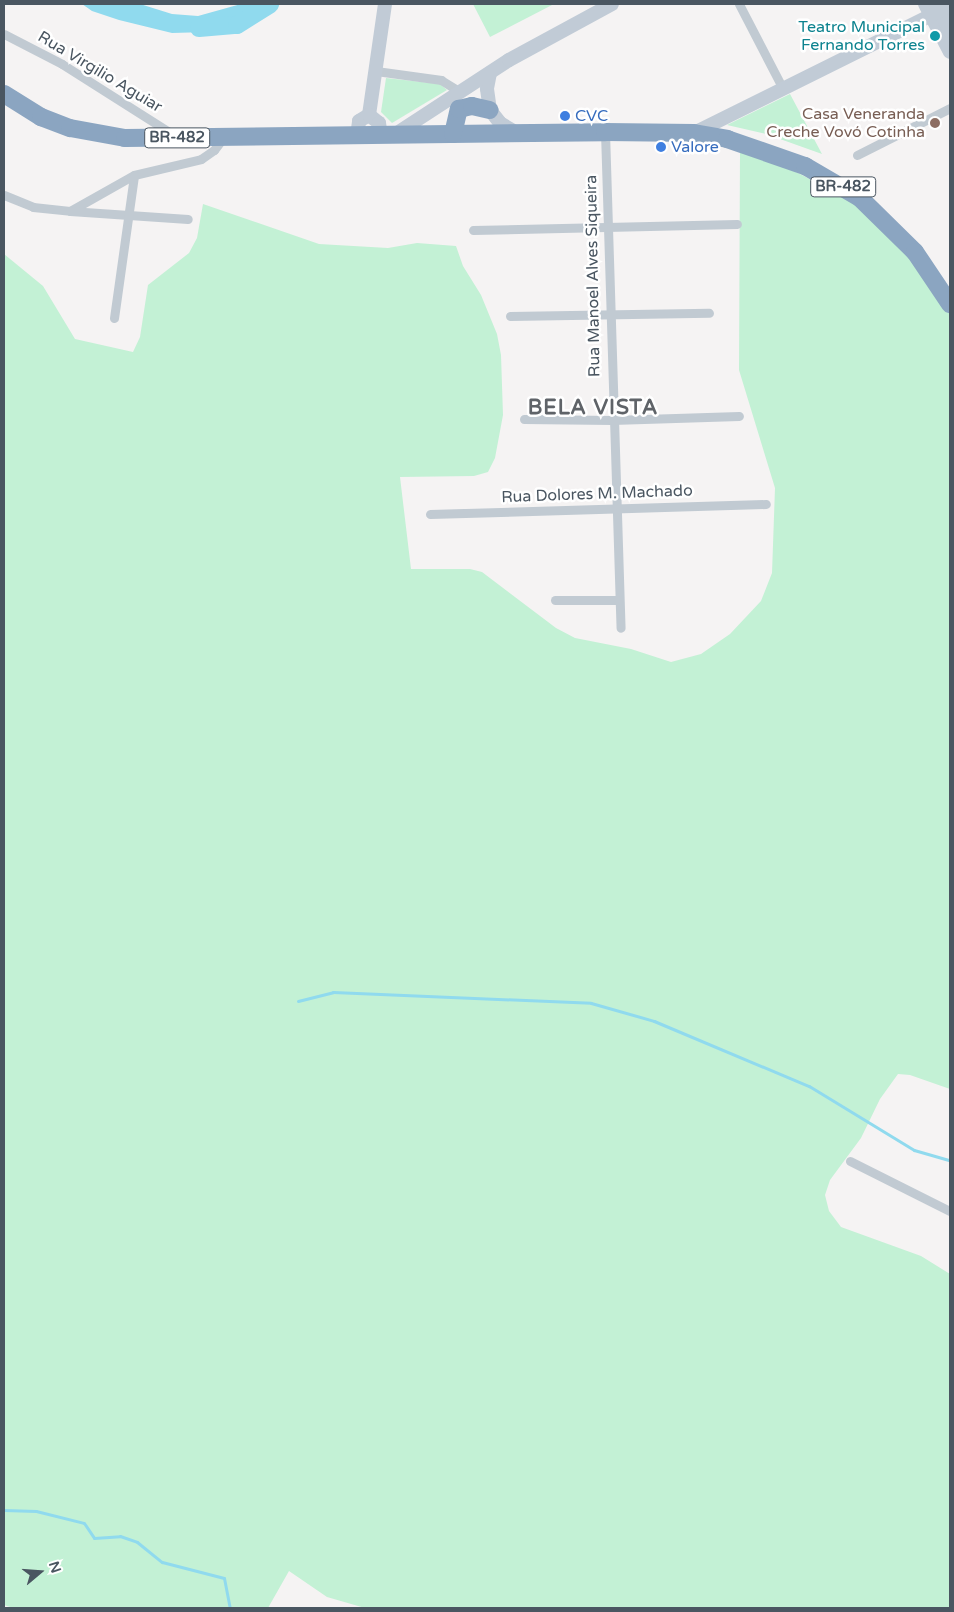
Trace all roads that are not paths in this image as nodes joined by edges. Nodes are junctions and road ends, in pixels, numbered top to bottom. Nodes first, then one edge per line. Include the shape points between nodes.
1 (385, 4) edge
2 (612, 4) edge
3 (739, 4) edge
4 (937, 8) edge
5 (950, 31) edge
6 (4, 34) edge
7 (950, 52) edge
8 (376, 71) junction
9 (490, 73) junction
10 (783, 89) junction
11 (460, 92) junction
12 (4, 94) edge
13 (950, 108) edge
14 (490, 110) junction
15 (369, 115) junction
16 (605, 132) junction
17 (694, 133) junction
18 (453, 134) junction
19 (518, 134) junction
20 (387, 135) junction
21 (357, 136) junction
22 (179, 138) junction
23 (222, 138) junction
24 (857, 155) dead end
25 (134, 175) junction
26 (4, 195) edge
27 (70, 211) junction
28 (126, 216) junction
29 (188, 219) dead end
30 (737, 224) dead end
31 (606, 227) junction
32 (472, 230) dead end
33 (950, 304) edge
34 (709, 313) dead end
35 (510, 316) dead end
36 (609, 316) junction
37 (114, 318) dead end
38 (739, 416) dead end
39 (524, 419) dead end
40 (612, 420) junction
41 (766, 504) dead end
42 (616, 510) junction
43 (430, 514) dead end
44 (555, 600) dead end
45 (618, 600) junction
46 (621, 628) dead end
47 (850, 1161) dead end
48 (950, 1211) edge

1 - 8 street
2 - 9 street
3 - 10 street
4 - 5 street
4 - 7 street
4 - 10 street
6 - 22 street, Rua Virgilio Aguiar via 62,64
8 - 11 street via 440,80
8 - 15 street
9 - 11 street
9 - 14 street via 487,89
10 - 17 street
11 - 20 street
12 - 22 highway, BR-482 via 41,117 88,132 125,138
13 - 24 street
14 - 18 highway via 472,106 459,109
14 - 19 street via 500,123
15 - 20 street
15 - 21 street via 359,121
16 - 17 highway, BR-482
16 - 19 highway, BR-482
16 - 31 street, Rua Manoel Alves Siqueira
17 - 33 highway, BR-482 via 761,149 805,166 845,189 876,211 901,236 929,270
18 - 19 highway, BR-482
18 - 20 highway, BR-482
20 - 21 highway, BR-482
21 - 23 highway, BR-482
22 - 23 highway, BR-482
23 - 25 street via 214,150 201,159
25 - 27 street
25 - 28 street
26 - 27 street via 33,207
27 - 28 street
28 - 29 street
28 - 37 street
30 - 31 street
31 - 32 street
31 - 36 street, Rua Manoel Alves Siqueira
34 - 36 street
35 - 36 street
36 - 40 street, Rua Manoel Alves Siqueira
38 - 40 street
39 - 40 street
40 - 42 street, Rua Manoel Alves Siqueira
41 - 42 street, Rua Dolores M. Machado
42 - 43 street, Rua Dolores M. Machado
42 - 45 street, Rua Manoel Alves Siqueira
44 - 45 street
45 - 46 street, Rua Manoel Alves Siqueira
47 - 48 street

